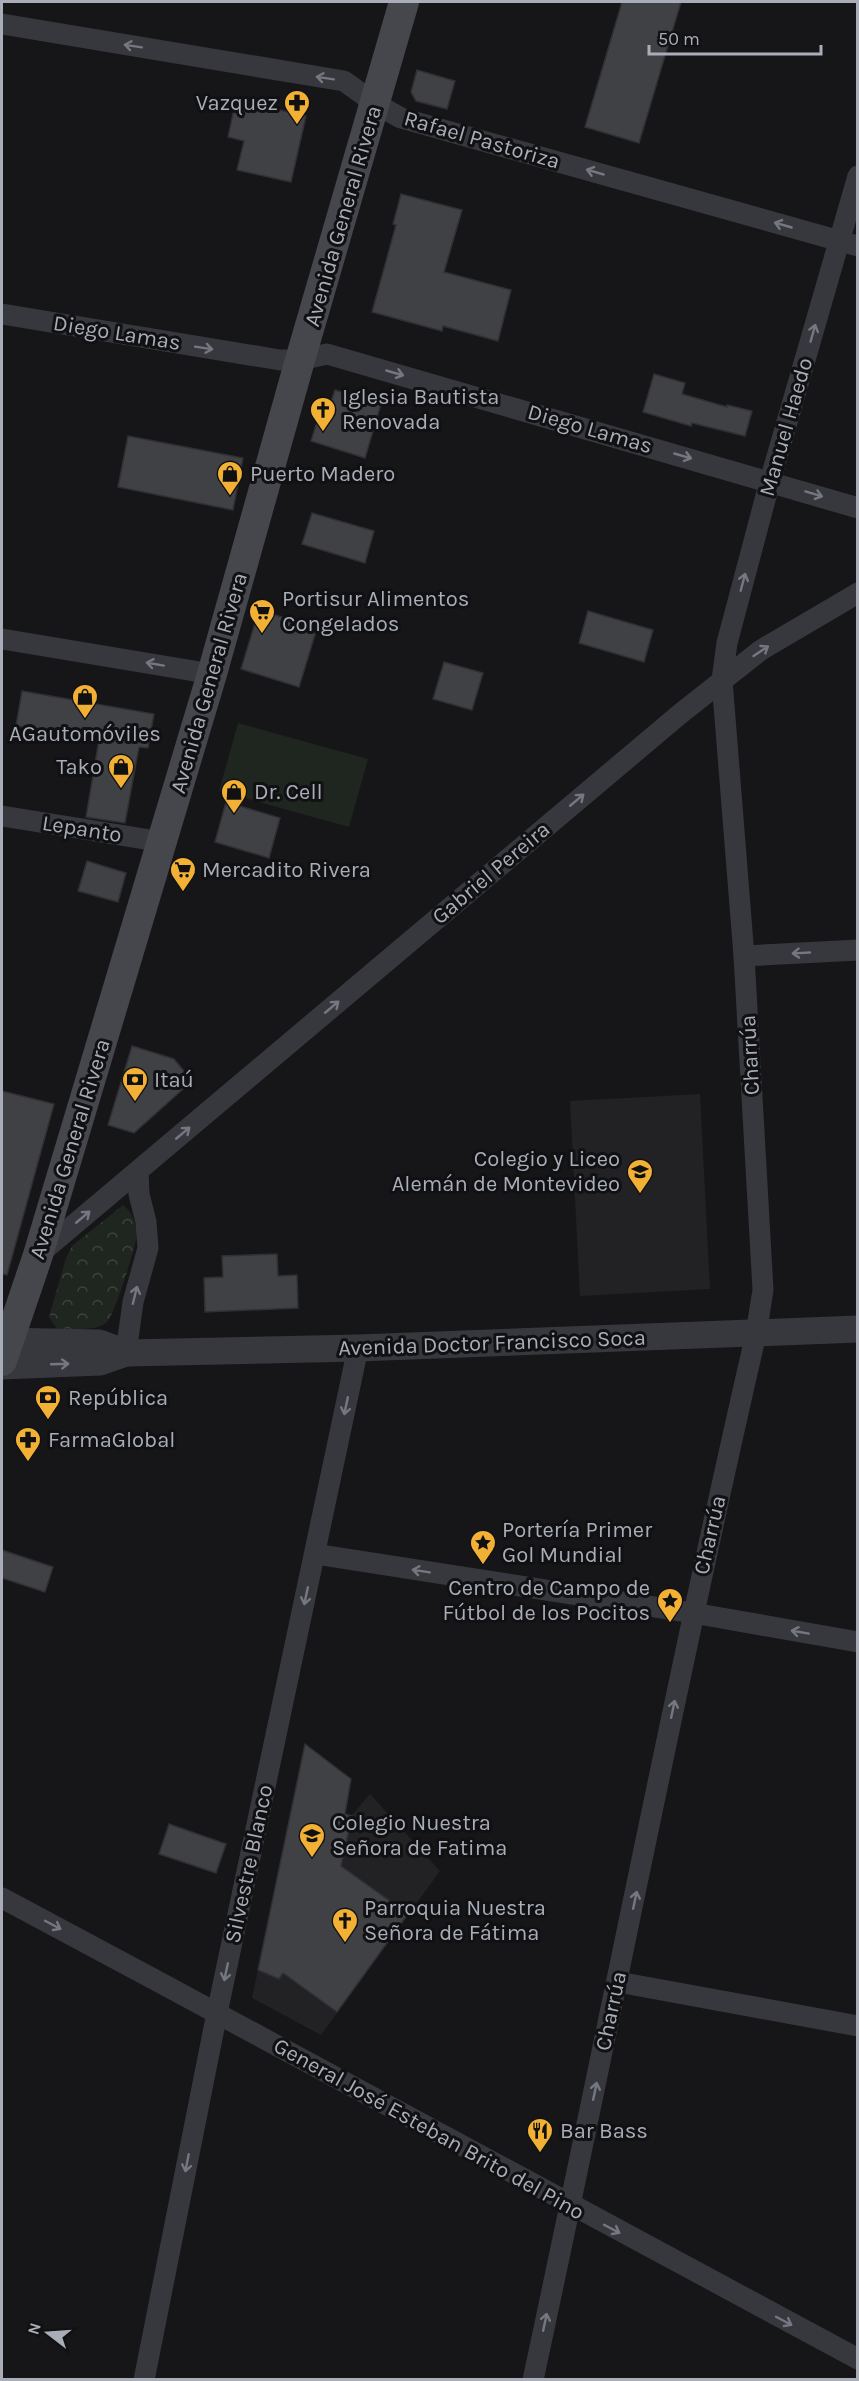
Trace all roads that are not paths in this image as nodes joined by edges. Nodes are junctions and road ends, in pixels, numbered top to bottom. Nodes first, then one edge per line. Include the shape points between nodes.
1 (404, 2) edge
2 (2, 24) edge
3 (376, 104) junction
4 (858, 176) edge
5 (848, 244) edge
6 (2, 314) edge
7 (300, 360) junction
8 (770, 481) junction
9 (858, 508) edge
10 (858, 593) edge
11 (2, 639) edge
12 (212, 674) junction
13 (722, 680) junction
14 (2, 816) edge
15 (163, 842) junction
16 (858, 950) edge
17 (744, 956) junction
18 (138, 1171) junction
19 (38, 1255) junction
20 (858, 1329) edge
21 (756, 1334) junction
22 (358, 1348) junction
23 (3, 1352) edge
24 (126, 1353) junction
25 (315, 1554) junction
26 (693, 1613) junction
27 (858, 1642) edge
28 (2, 1898) edge
29 (618, 1982) junction
30 (217, 2013) junction
31 (858, 2026) edge
32 (570, 2207) junction
33 (858, 2359) edge
34 (144, 2379) edge
35 (533, 2379) edge

1 - 3 main road, Avenida General Rivera
3 -> 2 street, Rafael Pastoriza via 344,81
5 -> 3 street, Rafael Pastoriza via 401,118
3 - 7 main road, Avenida General Rivera
4 - 5 street, Manuel Haedo
8 -> 5 street, Manuel Haedo
6 -> 7 street, Diego Lamas via 280,360
7 -> 8 street, Diego Lamas via 327,354
7 - 12 main road, Avenida General Rivera
8 -> 9 street, Diego Lamas
13 -> 8 street, Manuel Haedo via 727,643
13 -> 10 street, Gabriel Pereira via 760,650
12 -> 11 street
12 - 15 main road, Avenida General Rivera
13 - 17 street, Charrúa
18 -> 13 street, Gabriel Pereira
14 - 15 street, Lepanto
15 - 19 main road, Avenida General Rivera
16 -> 17 street
17 - 21 street, Charrúa via 763,1290
19 -> 18 street, Gabriel Pereira
24 -> 18 street via 133,1302 148,1248
19 - 23 main road, Avenida General Rivera
20 - 21 street, Avenida Doctor Francisco Soca
21 - 22 street, Avenida Doctor Francisco Soca
21 - 26 street, Charrúa
22 - 24 street, Avenida Doctor Francisco Soca
22 -> 25 street, Silvestre Blanco
23 - 24 street, Avenida Doctor Francisco Soca via 99,1343
26 -> 25 street
25 -> 30 street, Silvestre Blanco
27 -> 26 street
29 -> 26 street, Charrúa
28 -> 30 street, General José Esteban Brito del Pino
29 - 31 street
32 -> 29 street, Charrúa
30 - 32 street, General José Esteban Brito del Pino
30 -> 34 street, Silvestre Blanco
32 -> 33 street, General José Esteban Brito del Pino
35 -> 32 street, Charrúa

